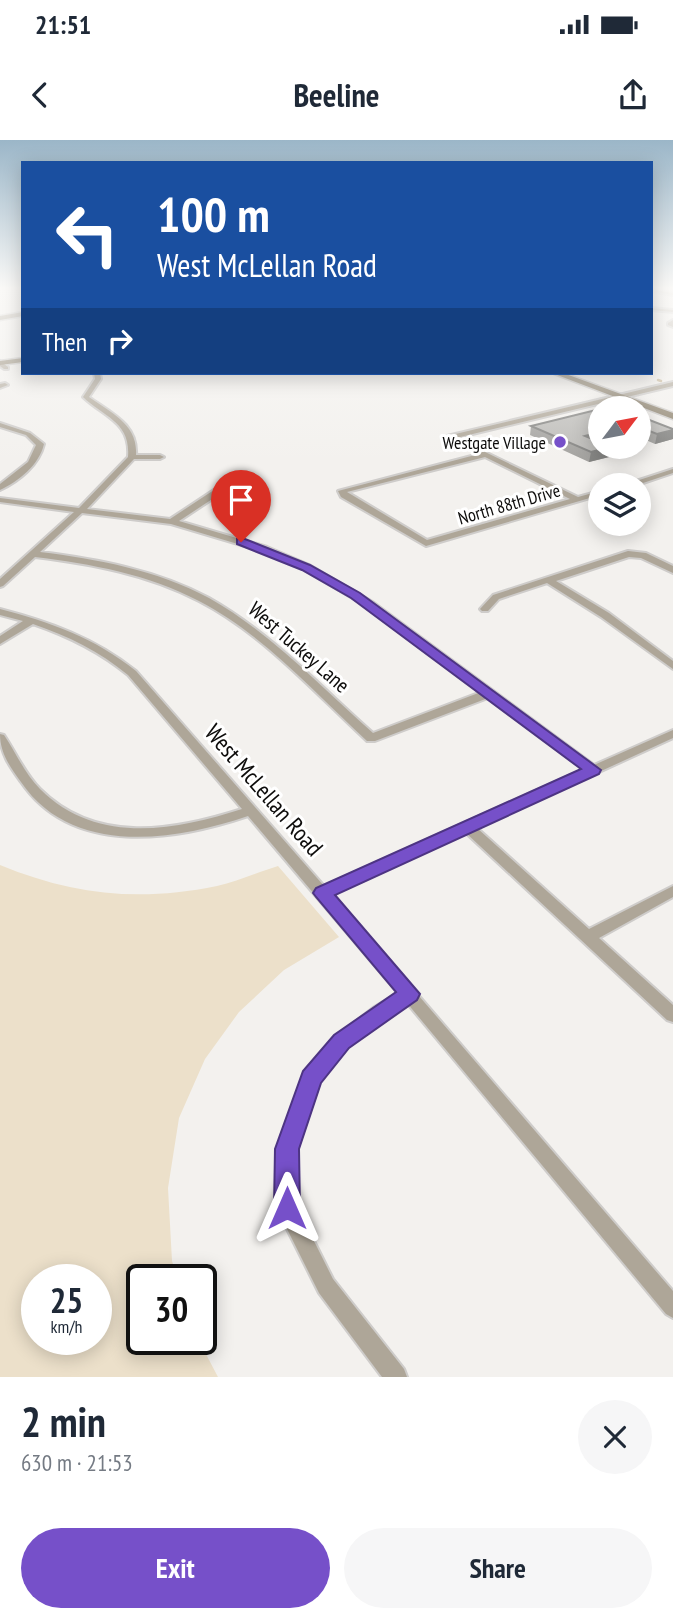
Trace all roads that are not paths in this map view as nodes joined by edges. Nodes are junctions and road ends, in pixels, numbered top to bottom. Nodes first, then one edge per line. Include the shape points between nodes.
1 (21, 360) edge
2 (1, 365) edge
3 (21, 365) edge
4 (97, 375) edge
5 (561, 375) edge
6 (580, 375) edge
7 (673, 384) edge
8 (632, 394) junction
9 (618, 396) edge
10 (625, 396) edge
11 (588, 405) edge
12 (651, 408) edge
13 (673, 409) edge
14 (673, 416) edge
15 (0, 425) edge
16 (485, 454) junction
17 (132, 457) junction
18 (160, 457) dead end
19 (673, 471) edge
20 (250, 478) dead end
21 (651, 478) edge
22 (0, 488) edge
23 (588, 497) edge
24 (0, 500) edge
25 (578, 500) junction
26 (82, 509) junction
27 (172, 522) junction
28 (278, 543) dead end
29 (264, 549) junction
30 (32, 554) junction
31 (673, 570) edge
32 (548, 580) junction
33 (0, 584) edge
34 (485, 608) dead end
35 (0, 612) edge
36 (32, 620) junction
37 (0, 641) edge
38 (673, 666) edge
39 (490, 693) junction
40 (673, 734) edge
41 (0, 738) edge
42 (593, 770) junction
43 (252, 810) junction
44 (467, 827) junction
45 (673, 891) edge
46 (322, 893) junction
47 (588, 937) junction
48 (409, 994) junction
49 (673, 1014) edge
50 (673, 1307) edge
51 (396, 1377) edge

1 - 2 main road
2 - 3 main road
4 - 17 street via 86,397 127,426 133,439
5 - 9 main road
6 - 8 main road
7 - 8 street
8 - 10 street
8 - 13 main road
11 - 16 street via 449,437
12 - 14 main road
15 - 22 street via 28,433 40,444 32,463
16 - 25 street
16 - 25 street, North 88th Drive via 342,491 426,543
17 - 18 street
17 - 26 street
19 - 21 street
20 - 27 street via 226,486
23 - 25 street, North 88th Drive
24 - 26 street
26 - 27 street
26 - 30 street
27 - 29 street
28 - 29 street
29 - 39 street via 340,585
30 - 33 street
30 - 39 street, West Tuckey Lane via 83,560 146,576 223,610 255,633 370,738
31 - 32 street via 635,553
32 - 34 street via 496,597
32 - 38 street
35 - 36 street, West McLellan Road
36 - 37 street
36 - 43 street, West McLellan Road via 73,634 115,657
39 - 42 street
40 - 42 street
41 - 43 street via 33,790 66,817 93,827 135,834 183,831
42 - 44 street
43 - 46 street, West McLellan Road
44 - 46 street
44 - 47 street
45 - 47 street
46 - 48 street, West McLellan Road
47 - 49 street
48 - 50 street, West McLellan Road
48 - 51 street via 342,1042 311,1078 287,1149 287,1208 326,1286

